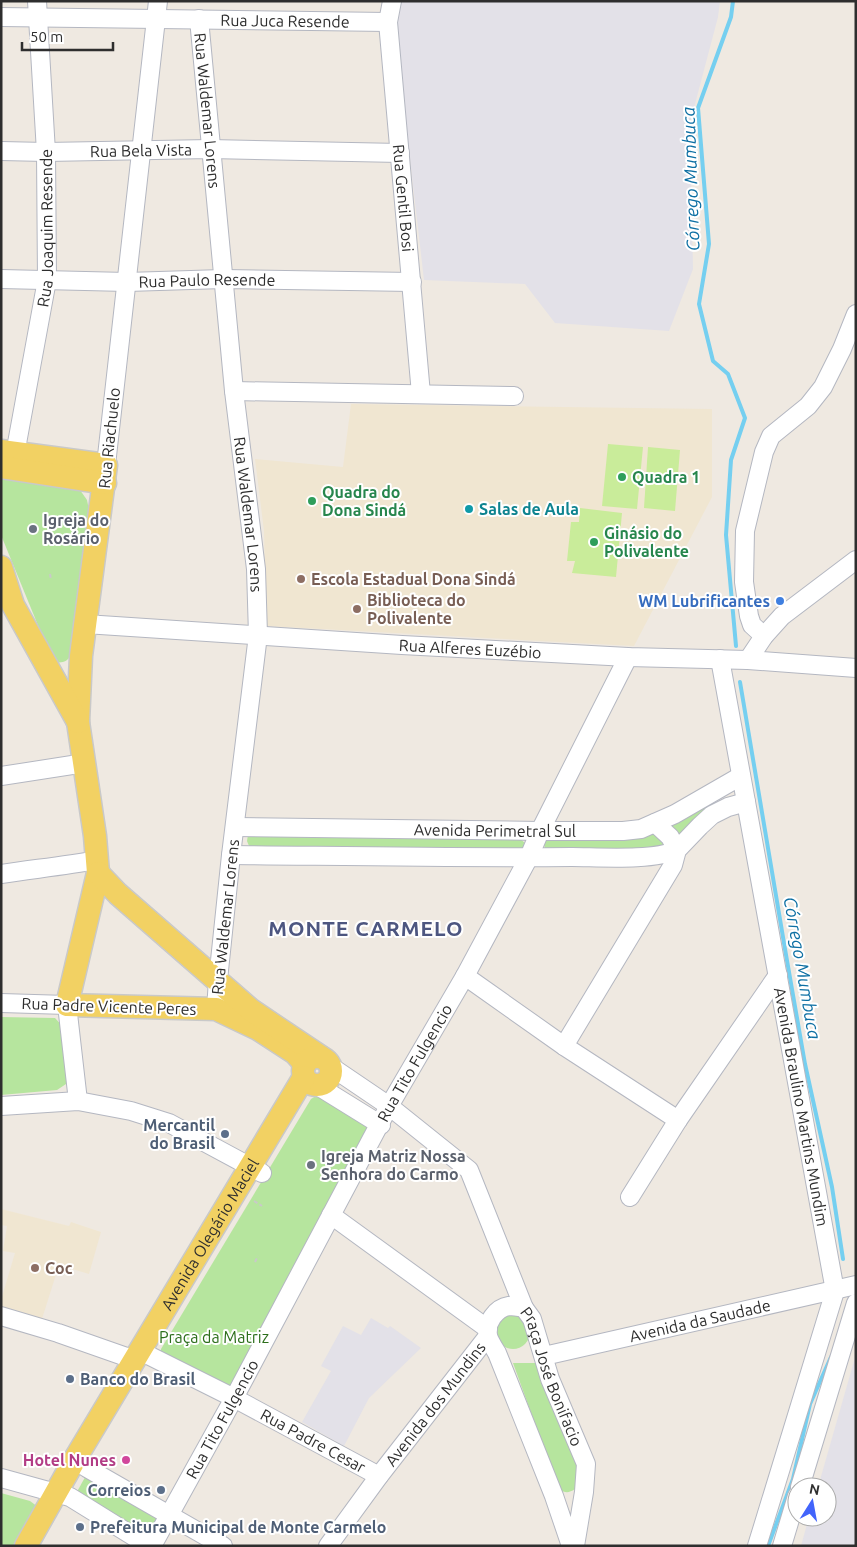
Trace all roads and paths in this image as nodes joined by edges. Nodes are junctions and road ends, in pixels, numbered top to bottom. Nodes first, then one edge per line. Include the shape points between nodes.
1 (158, 1) edge
2 (392, 1) edge
3 (37, 9) edge
4 (1, 17) edge
5 (155, 19) junction
6 (199, 19) junction
7 (388, 22) junction
8 (210, 149) junction
9 (141, 150) junction
10 (1, 151) edge
11 (46, 152) junction
12 (400, 153) junction
13 (1, 279) edge
14 (47, 280) junction
15 (223, 280) junction
16 (127, 282) junction
17 (412, 282) junction
18 (856, 314) edge
19 (234, 391) junction
20 (421, 394) junction
21 (514, 396) dead end
22 (8, 459) edge
23 (105, 474) junction
24 (856, 560) edge
25 (1, 567) edge
26 (50, 574) dead end
27 (50, 580) dead end
28 (7, 607) edge
29 (85, 624) junction
30 (258, 635) junction
31 (764, 636) junction
32 (81, 656) junction
33 (628, 657) junction
34 (720, 660) junction
35 (748, 660) junction
36 (43, 661) junction
37 (856, 668) edge
38 (78, 722) junction
39 (85, 764) junction
40 (1, 776) edge
41 (741, 776) junction
42 (746, 802) junction
43 (656, 823) junction
44 (235, 827) junction
45 (540, 832) junction
46 (677, 850) junction
47 (231, 855) junction
48 (529, 858) junction
49 (97, 866) junction
50 (1, 874) edge
51 (778, 975) junction
52 (464, 976) junction
53 (218, 980) junction
54 (1, 1003) edge
55 (67, 1005) junction
56 (216, 1009) junction
57 (564, 1046) junction
58 (315, 1072) junction
59 (78, 1101) junction
60 (1, 1106) edge
61 (390, 1106) junction
62 (678, 1120) junction
63 (380, 1125) junction
64 (256, 1169) junction
65 (630, 1196) dead end
66 (254, 1201) dead end
67 (262, 1206) dead end
68 (331, 1215) junction
69 (258, 1256) dead end
70 (255, 1262) dead end
71 (848, 1291) edge
72 (524, 1308) junction
73 (1, 1316) edge
74 (488, 1333) junction
75 (142, 1356) junction
76 (544, 1356) junction
77 (234, 1398) junction
78 (81, 1464) junction
79 (380, 1476) junction
80 (802, 1477) edge
81 (1, 1478) edge
82 (584, 1492) junction
83 (63, 1495) junction
84 (554, 1496) junction
85 (170, 1516) junction
86 (788, 1527) edge
87 (26, 1546) edge
88 (42, 1546) edge
89 (151, 1546) edge
90 (223, 1546) edge
91 (328, 1546) edge
92 (571, 1546) edge
93 (575, 1546) edge
94 (758, 1546) edge
95 (782, 1546) edge

1 - 5 street, Rua Riachuelo
2 - 7 street, Rua Gentil Bosi
3 - 4 street, Rua Juca Resende
3 - 5 street, Rua Juca Resende
3 - 11 street, Rua Joaquim Resende
5 - 6 street, Rua Juca Resende
5 - 9 street, Rua Riachuelo
6 - 7 street, Rua Juca Resende
6 - 8 street, Rua Waldemar Lorens
7 - 12 street, Rua Gentil Bosi
8 - 9 street, Rua Bela Vista
8 - 12 street, Rua Bela Vista
8 - 15 street, Rua Waldemar Lorens
9 - 11 street, Rua Bela Vista
9 - 16 street, Rua Riachuelo
10 - 11 street, Rua Bela Vista
11 - 14 street, Rua Joaquim Resende
12 - 17 street, Rua Gentil Bosi
13 - 14 street, Rua Paulo Resende
14 - 16 street, Rua Paulo Resende
14 - 22 street, Rua Joaquim Resende
15 - 16 street, Rua Paulo Resende
15 - 17 street, Rua Paulo Resende
15 - 19 street, Rua Waldemar Lorens
16 - 23 street, Rua Riachuelo
17 - 20 street, Rua Gentil Bosi
18 - 31 street via 823,387 808,406 771,436 764,452 745,531 744,582 752,625
19 - 20 street
19 - 30 street, Rua Waldemar Lorens via 256,570
20 - 21 street
22 - 23 main road
23 - 29 main road, Rua Riachuelo
24 - 31 street via 782,616
25 - 28 main road
26 - 27 path
28 - 36 main road
29 - 30 street, Rua Alferes Euzébio
29 - 32 main road, Rua Riachuelo
30 - 33 street, Rua Alferes Euzébio
30 - 44 street, Rua Waldemar Lorens
31 - 35 street
32 - 36 main road via 66,665
32 - 38 main road, Rua Riachuelo
33 - 34 street, Rua Alferes Euzébio
33 - 45 street, Rua Tito Fulgencio
34 - 35 street, Rua Alferes Euzébio
34 - 41 street, Avenida Braulino Martins Mundim
35 - 37 street, Rua Alferes Euzébio
36 - 38 main road
38 - 39 main road, Rua Riachuelo
39 - 40 street
39 - 49 main road, Rua Riachuelo
41 - 42 street, Avenida Braulino Martins Mundim
41 - 43 street, Avenida Perimetral Sul
42 - 46 street via 712,815
42 - 51 street, Avenida Braulino Martins Mundim
43 - 45 street, Avenida Perimetral Sul via 623,831
43 - 46 street
44 - 45 street, Avenida Perimetral Sul
44 - 47 street, Rua Waldemar Lorens
45 - 48 street, Rua Tito Fulgencio
46 - 48 street, Avenida Perimetral Sul via 646,856
46 - 57 street via 673,866
47 - 48 street, Avenida Perimetral Sul
47 - 53 street, Rua Waldemar Lorens
48 - 52 street, Rua Tito Fulgencio
49 - 50 street via 44,867
49 - 53 main road via 118,894
49 - 55 main road, Rua Riachuelo
51 - 62 street
51 - 71 street, Avenida Braulino Martins Mundim
52 - 57 street
52 - 61 street, Rua Tito Fulgencio
53 - 56 street, Rua Waldemar Lorens
53 - 58 main road
54 - 55 street, Rua Padre Vicente Peres
55 - 56 main road, Rua Padre Vicente Peres
55 - 59 street
56 - 58 main road via 258,1029 295,1053
57 - 62 street
58 - 61 street
58 - 63 street
58 - 64 main road, Avenida Olegário Maciel
59 - 60 street
59 - 64 street via 131,1111 169,1123
61 - 63 street, Rua Tito Fulgencio
61 - 72 street via 468,1170
62 - 65 street
63 - 68 street, Rua Tito Fulgencio
64 - 75 main road, Avenida Olegário Maciel
66 - 67 path
68 - 74 street
68 - 77 street, Rua Tito Fulgencio
69 - 70 path
71 - 76 street, Avenida da Saudade
71 - 80 street
71 - 94 street, Avenida Braulino Martins Mundim
72 - 74 street, Praça José Bonifacio via 507,1306 499,1310 491,1319
72 - 76 street, Praça José Bonifacio via 532,1319
73 - 75 street, Rua Padre Cesar
74 - 79 street, Avenida dos Mundins
74 - 84 street
75 - 77 street, Rua Padre Cesar
75 - 78 main road, Avenida Olegário Maciel
76 - 82 street, Praça José Bonifacio via 550,1379 586,1464
77 - 79 street, Rua Padre Cesar
77 - 85 street, Rua Tito Fulgencio
78 - 83 main road, Avenida Olegário Maciel
78 - 85 street
79 - 91 street, Avenida dos Mundins
81 - 83 street
82 - 84 street
82 - 93 street, Praça José Bonifacio
83 - 87 main road, Avenida Olegário Maciel
83 - 88 main road, Avenida Olegário Maciel
83 - 89 street
84 - 92 street
85 - 89 street, Rua Tito Fulgencio
85 - 90 street
86 - 95 street

